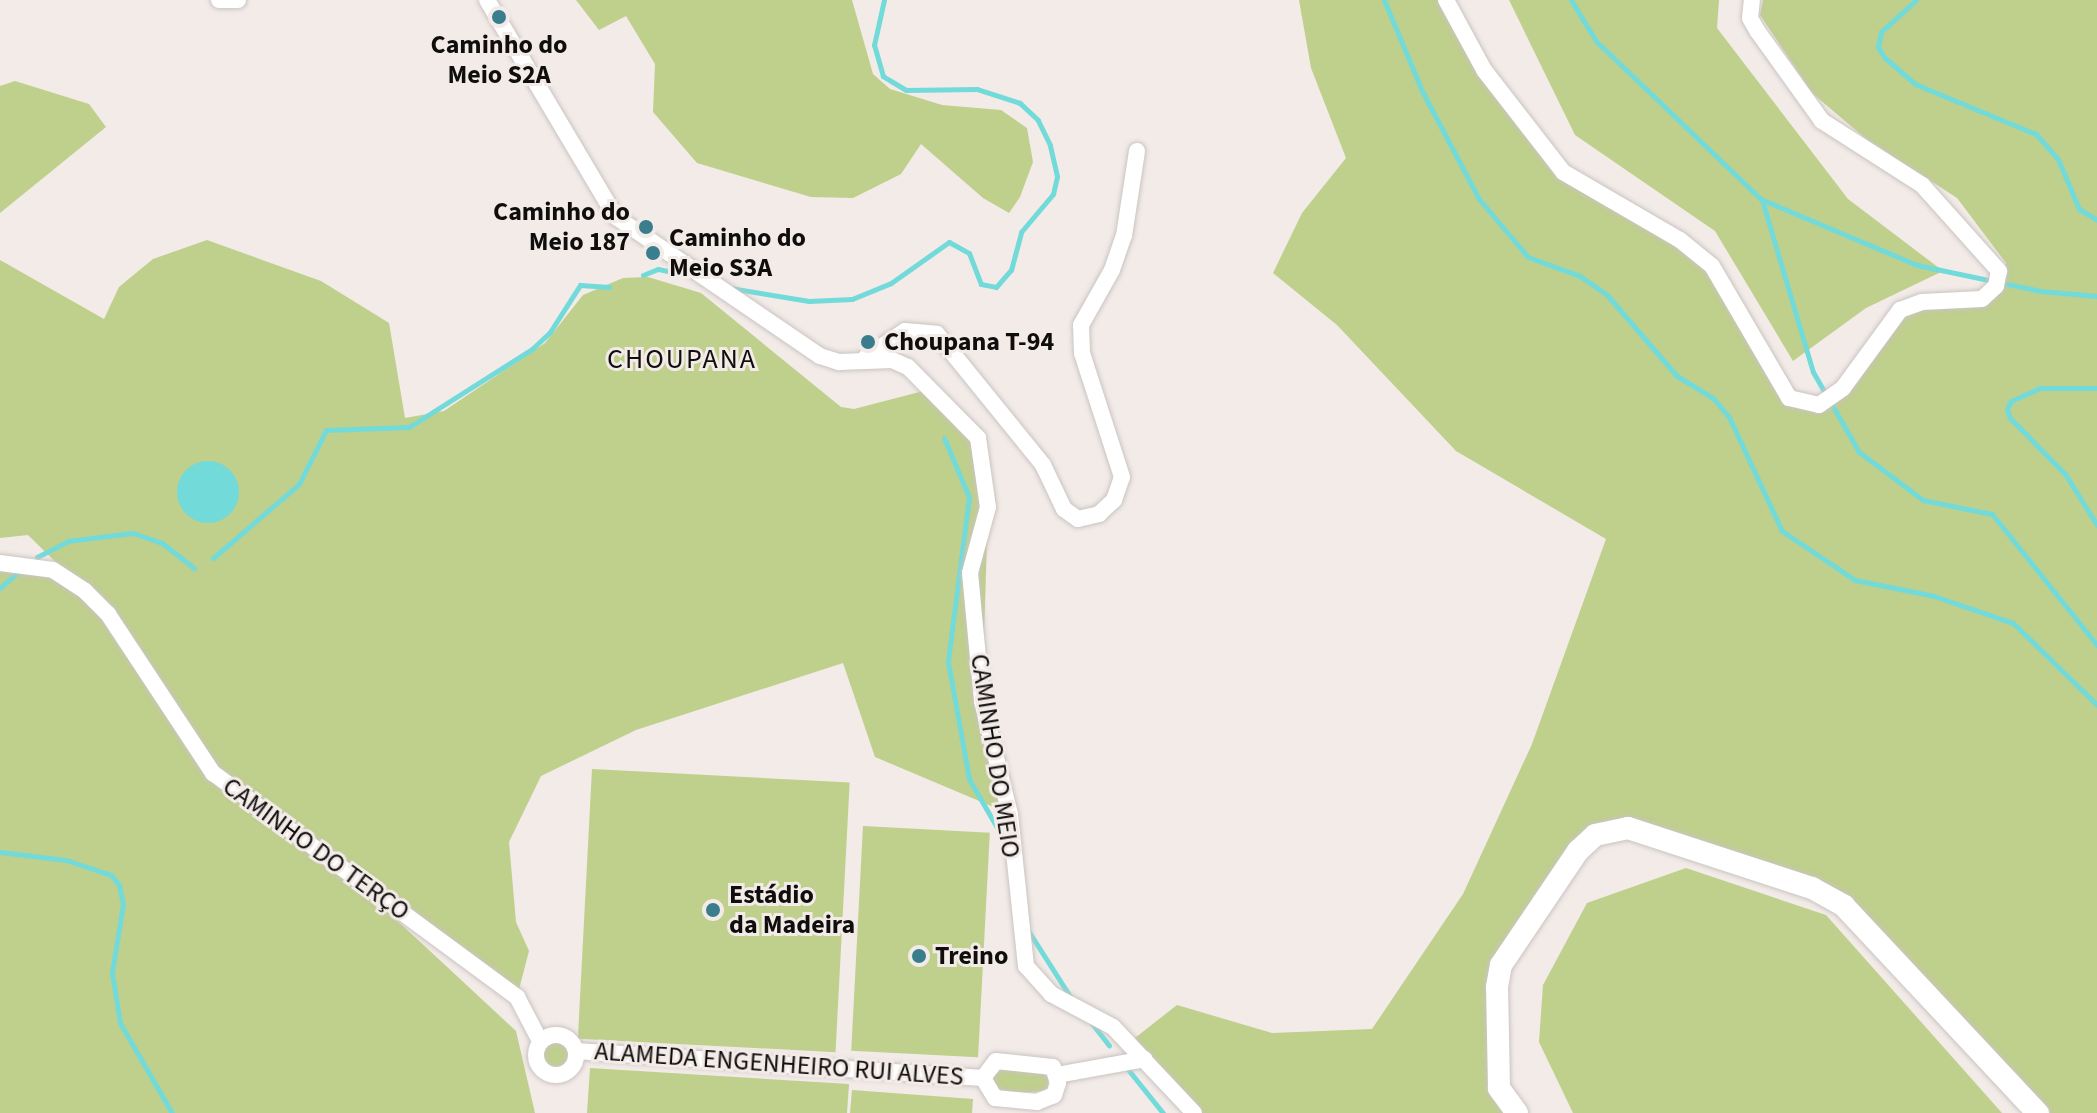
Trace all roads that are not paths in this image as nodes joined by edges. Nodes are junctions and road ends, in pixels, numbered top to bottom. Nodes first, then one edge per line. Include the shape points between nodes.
1 (219, 0) edge
2 (238, 0) edge
3 (487, 0) edge
4 (1446, 0) edge
5 (1752, 0) edge
6 (1137, 151) dead end
7 (866, 357) junction
8 (0, 563) edge
9 (540, 1041) junction
10 (576, 1051) junction
11 (1145, 1059) junction
12 (1057, 1075) junction
13 (983, 1078) junction
14 (998, 1106) edge
15 (1194, 1113) edge
16 (1517, 1113) edge
17 (2038, 1113) edge

1 - 2 street
3 - 7 street, CAMINHO DO MEIO via 611,212 820,356 839,362
4 - 5 street via 1484,70 1563,172 1680,240 1712,266 1789,398 1819,405 1843,388 1900,310 1922,302 1971,302 1996,286 1997,266 1922,185 1822,121 1758,32 1750,18
6 - 7 street via 1112,270 1081,325 1082,353 1122,477 1114,500 1099,514 1078,519 1064,509 1043,465 937,334 905,331
7 - 11 street, CAMINHO DO MEIO via 908,367 935,388 978,438 988,507 970,573 982,701 1010,814 1026,966 1051,994 1113,1027
8 - 9 street, CAMINHO DO TERÇO via 53,570 85,591 108,614 213,773 517,997
9 - 10 street via 563,1036
9 - 10 street via 538,1064 550,1074 572,1067
10 - 13 street, ALAMEDA ENGENHEIRO RUI ALVES
11 - 12 street
11 - 15 street, CAMINHO DO MEIO
12 - 13 street via 1048,1064 998,1060
12 - 14 street via 1051,1098
13 - 14 street
16 - 17 main road via 1499,1088 1501,965 1578,851 1595,835 1628,828 1812,888 1844,906

